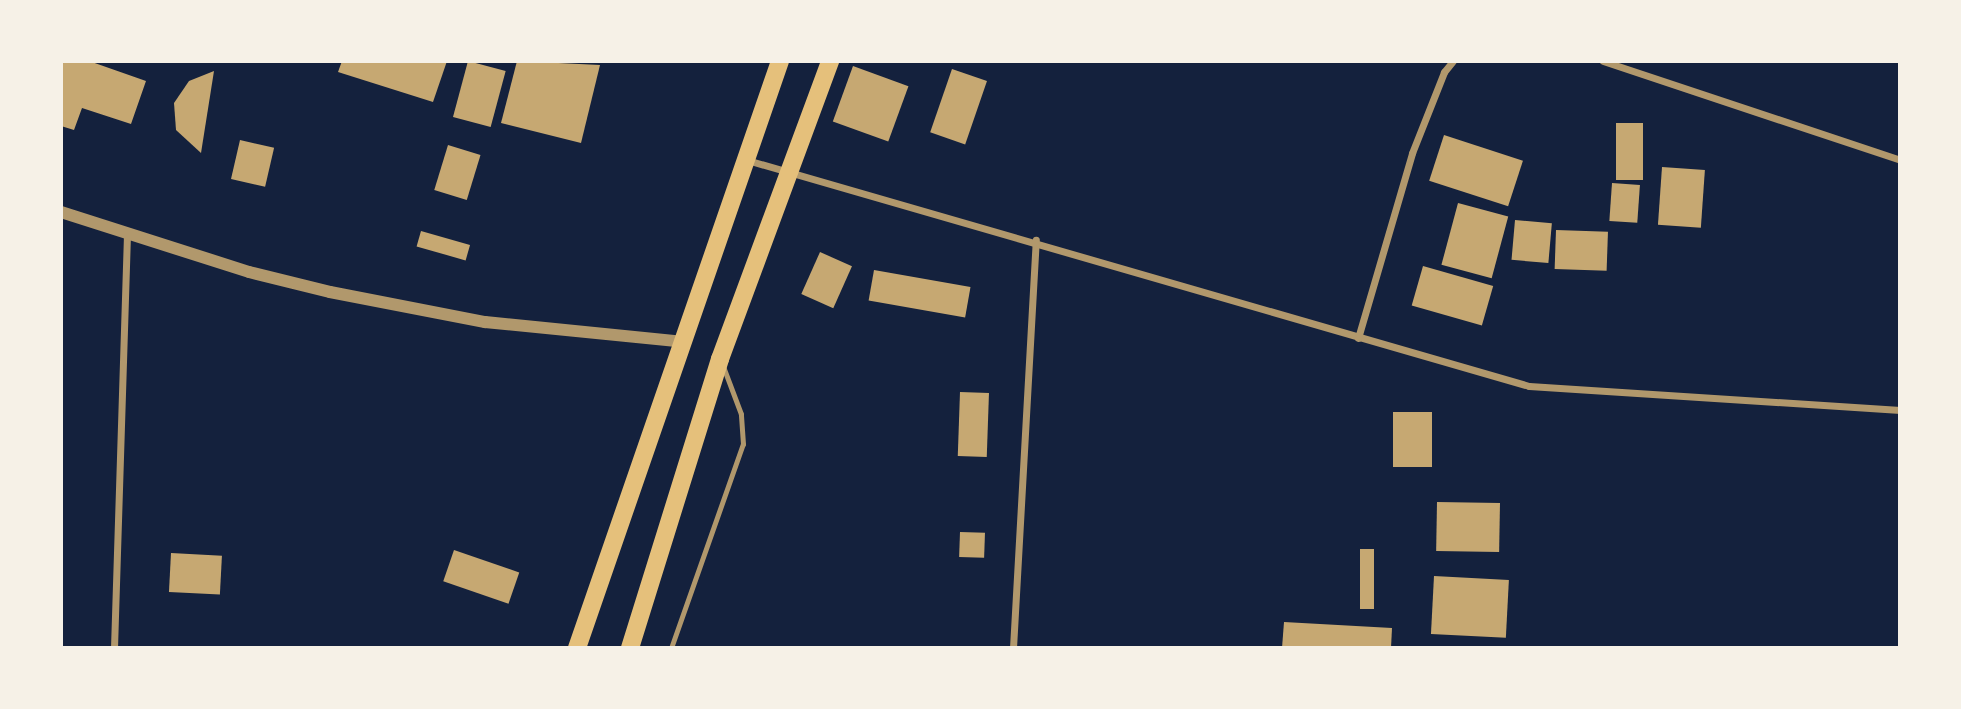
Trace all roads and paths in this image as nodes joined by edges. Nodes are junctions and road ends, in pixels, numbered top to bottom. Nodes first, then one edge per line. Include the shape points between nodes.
1 (780, 61) edge
2 (830, 61) edge
3 (1453, 61) edge
4 (1603, 61) edge
5 (747, 159) junction
6 (1900, 160) edge
7 (790, 173) junction
8 (61, 212) edge
9 (127, 233) junction
10 (1037, 240) junction
11 (1358, 338) junction
12 (684, 342) junction
13 (720, 359) junction
14 (1900, 410) edge
15 (114, 648) edge
16 (577, 648) edge
17 (630, 648) edge
18 (671, 648) edge
19 (1013, 648) edge

1 - 5 main road
2 - 7 main road
3 - 11 street via 1444,72 1412,153
4 - 6 street
5 - 7 street
5 - 12 main road
7 - 10 street
7 - 13 main road
8 - 9 street
9 - 12 street via 249,272 406,307 549,330
9 - 15 street
10 - 11 street
10 - 19 street
11 - 14 street via 1529,386
12 - 16 main road
13 - 17 main road
13 - 18 lane via 741,414 743,444

